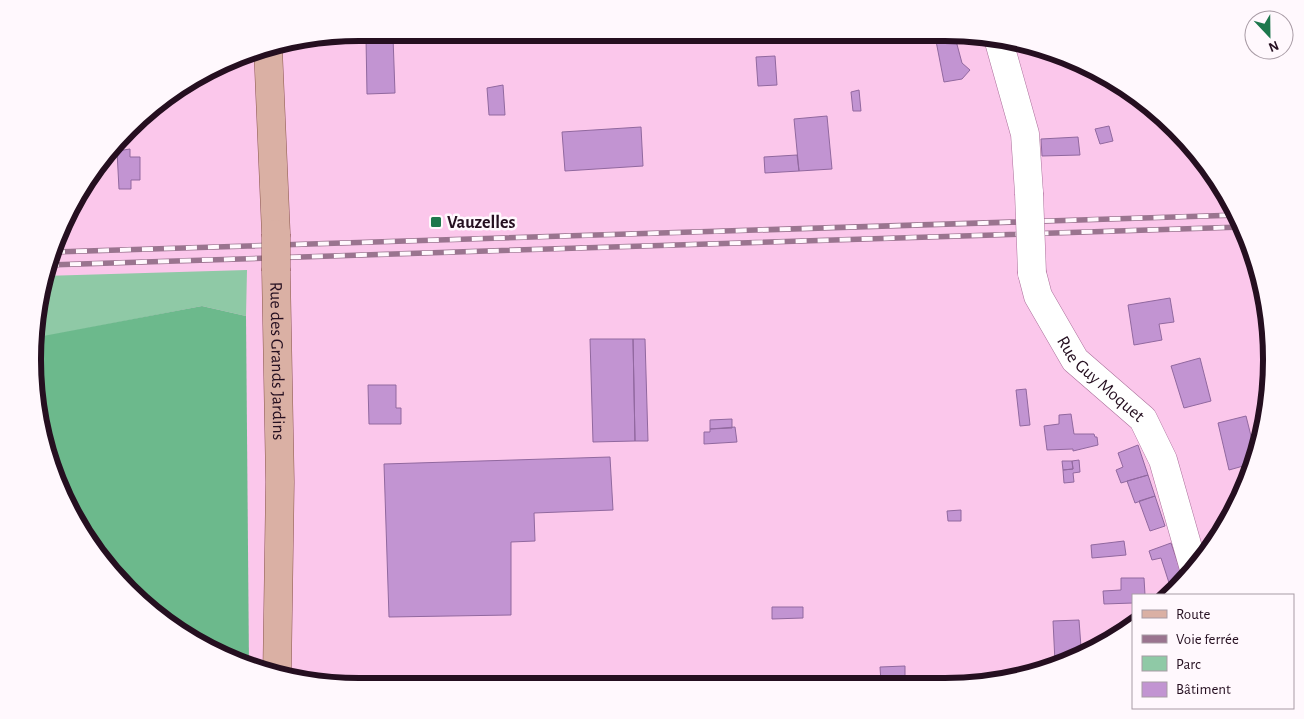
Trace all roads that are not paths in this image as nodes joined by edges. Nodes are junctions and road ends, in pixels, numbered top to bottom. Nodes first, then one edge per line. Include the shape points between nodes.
1 (1000, 46) edge
2 (268, 55) edge
3 (1191, 560) edge
4 (277, 667) edge

1 - 3 street, Rue Guy Moquet, bridge via 1025,134 1032,273 1038,296 1075,360 1143,420 1163,460
2 - 4 main road, Rue des Grands Jardins, bridge via 276,234 280,482

